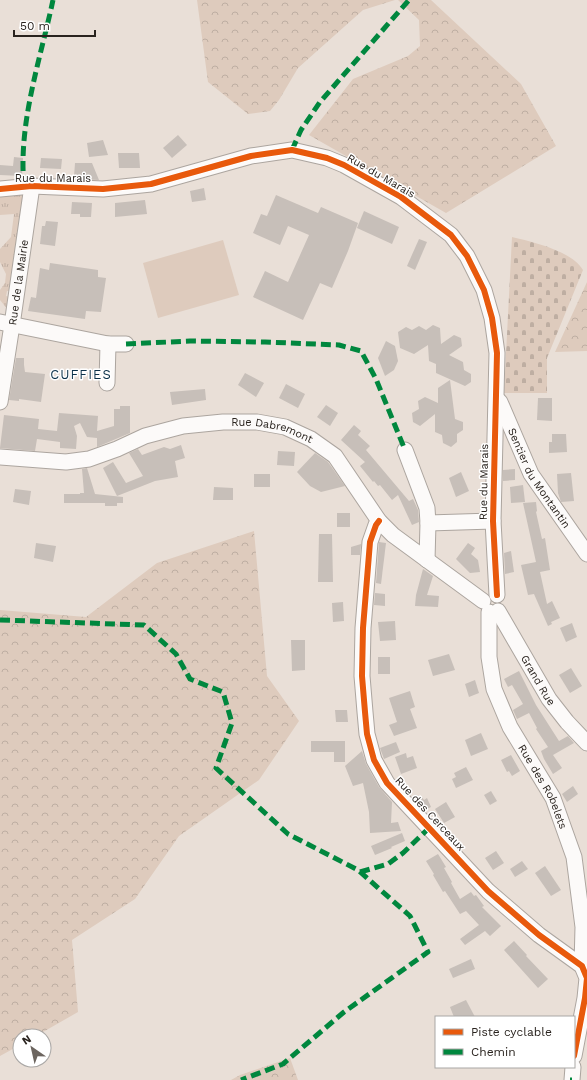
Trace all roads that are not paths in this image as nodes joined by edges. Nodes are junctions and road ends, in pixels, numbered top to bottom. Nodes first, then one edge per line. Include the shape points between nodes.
1 (32, 186) junction
2 (0, 189) edge
3 (6, 323) edge
4 (108, 344) junction
5 (126, 344) dead end
6 (107, 383) dead end
7 (496, 399) junction
8 (0, 402) edge
9 (405, 450) dead end
10 (0, 457) edge
11 (379, 521) junction
12 (494, 521) junction
13 (428, 523) junction
14 (587, 554) edge
15 (427, 560) junction
16 (490, 608) junction
17 (587, 743) edge
18 (582, 966) junction
19 (586, 998) edge
20 (575, 1051) edge
21 (573, 1068) edge
22 (572, 1080) edge

1 - 2 street, Rue du Marais
1 - 3 street, Rue de la Mairie
1 - 7 street, Rue du Marais via 103,189 151,184 251,156 292,150 327,158 344,165 401,197 451,235 467,256 484,290 492,318 497,353
3 - 4 street
3 - 8 street, Rue de la Mairie
4 - 5 street
4 - 6 street
7 - 12 street, Rue du Marais
7 - 14 street, Sentier du Montantin via 500,402 531,474
9 - 13 street via 427,508
10 - 11 street, Rue Dabremont via 66,462 89,459 145,436 183,426 257,422 285,427 311,439 335,456
11 - 15 street, Rue Dabremont via 393,536
11 - 18 street, Rue des Cerceaux via 370,542 363,628 362,676 367,734 374,760 387,783 488,891 539,935
12 - 13 street
12 - 16 street, Rue du Marais via 497,595 487,596
13 - 15 street
15 - 16 street, Rue Dabremont
16 - 17 street, Grand Rue via 549,699
16 - 18 street, Rue des Robelets via 489,657 494,689 510,727 553,798 574,857 583,927
18 - 19 street via 587,978
19 - 20 street
21 - 22 street

